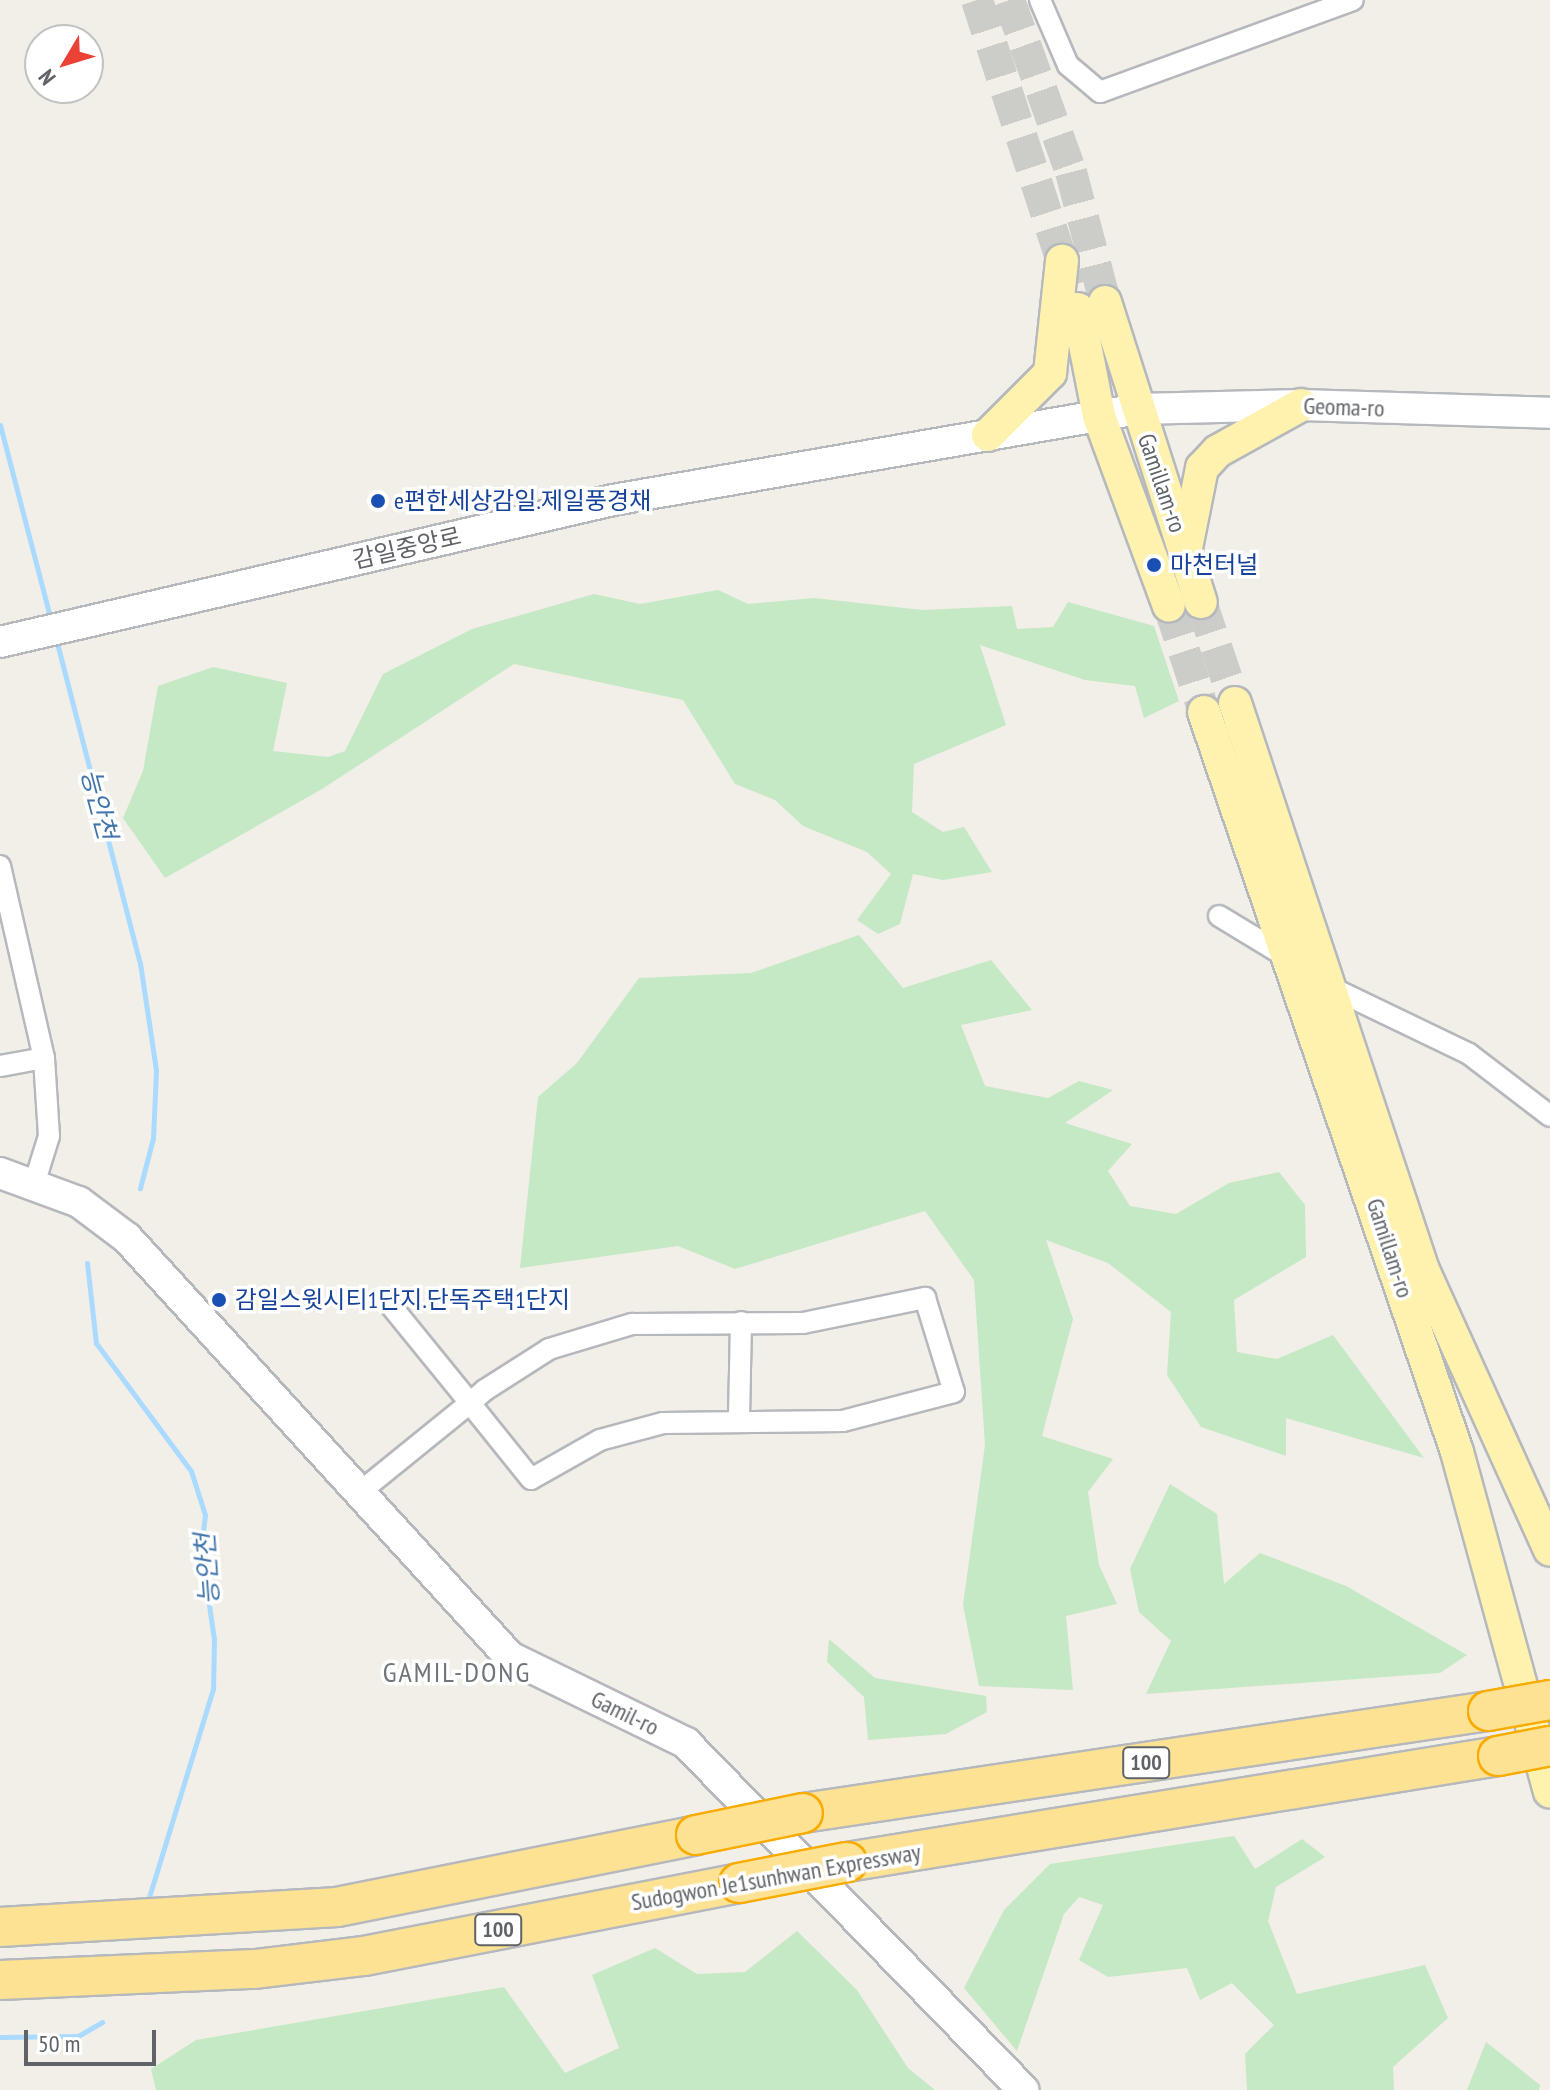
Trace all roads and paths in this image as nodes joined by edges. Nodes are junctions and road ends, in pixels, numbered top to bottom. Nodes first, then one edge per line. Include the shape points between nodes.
1 (1040, 0) edge
2 (1353, 0) edge
3 (1062, 261) tunnel mouth
4 (1301, 405) junction
5 (1138, 409) junction
6 (1550, 413) edge
7 (1099, 416) junction
8 (988, 435) junction
9 (1185, 552) junction
10 (1201, 602) tunnel mouth
11 (1169, 606) tunnel mouth
12 (0, 642) edge
13 (1235, 703) tunnel mouth
14 (1204, 712) tunnel mouth
15 (0, 866) edge
16 (1219, 916) dead end
17 (1293, 961) junction
18 (1330, 987) junction
19 (44, 1058) junction
20 (0, 1066) edge
21 (1550, 1116) edge
22 (0, 1173) edge
23 (35, 1181) junction
24 (392, 1307) dead end
25 (741, 1322) junction
26 (470, 1403) junction
27 (739, 1418) junction
28 (360, 1492) junction
29 (1550, 1550) edge
30 (1550, 1700) edge
31 (1550, 1746) edge
32 (1550, 1791) edge
33 (0, 1927) edge
34 (0, 1980) edge
35 (1023, 2090) edge

1 - 2 street via 1068,65 1100,92
3 - 8 main road via 1050,373
4 - 5 main road, Geoma-ro
4 - 6 main road, Geoma-ro
4 - 9 main road via 1257,426 1202,468
5 - 7 main road, Geoma-ro
5 - 7 main road, Gamillam-ro via 1092,306
5 - 9 main road, Gamillam-ro
7 - 8 main road, 감일중앙로
7 - 11 main road, Gamillam-ro
8 - 12 main road, 감일중앙로 via 613,500
9 - 10 main road, Gamillam-ro
13 - 18 main road, Gamillam-ro
14 - 17 main road, Gamillam-ro
15 - 19 street
16 - 17 street
17 - 32 main road, Gamillam-ro via 1457,1452
18 - 21 street via 1469,1054
18 - 29 main road, Gamillam-ro via 1423,1270
19 - 20 street
19 - 23 street via 49,1136
22 - 23 main road, Gamil-ro
23 - 28 main road, Gamil-ro via 79,1202 127,1238
24 - 26 street
25 - 26 street via 632,1324 549,1349
25 - 27 street
25 - 27 street via 803,1323 925,1298 954,1392 843,1421
26 - 27 street via 531,1479 600,1440 663,1423
26 - 28 street
28 - 35 main road, Gamil-ro via 510,1657 686,1743
30 - 33 highway, 100, bridge via 803,1813 337,1907
31 - 34 highway, Sudogwon Je1sunhwan Expressway / 100, bridge via 847,1862 364,1956 255,1969

